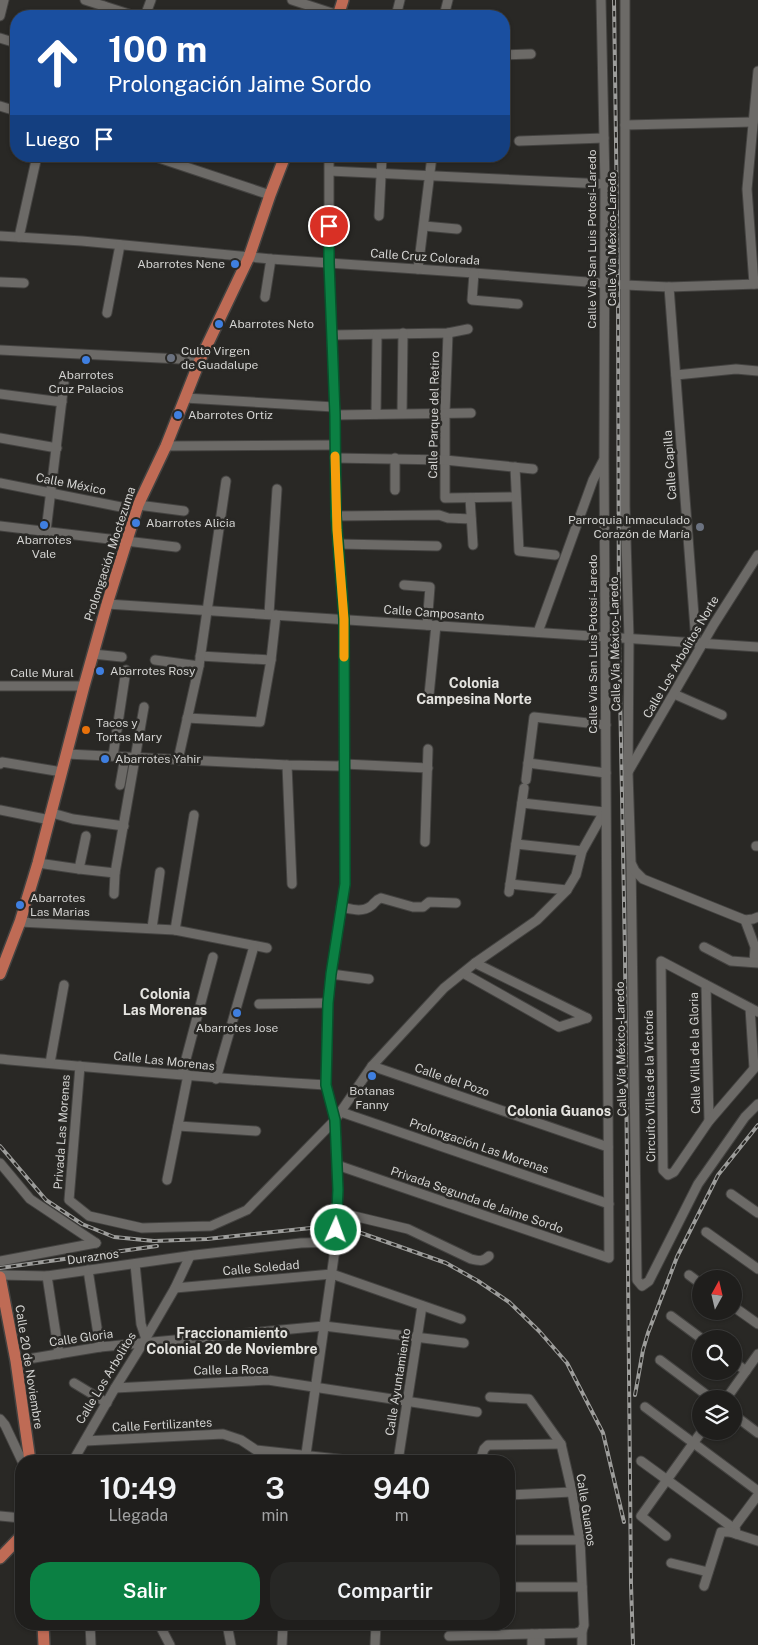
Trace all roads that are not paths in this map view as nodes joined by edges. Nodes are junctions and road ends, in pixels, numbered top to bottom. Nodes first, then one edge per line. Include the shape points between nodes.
1 (4, 0) edge
2 (85, 0) edge
3 (292, 0) edge
4 (600, 0) edge
5 (625, 0) edge
6 (632, 0) edge
7 (104, 6) junction
8 (103, 10) edge
9 (113, 10) edge
10 (321, 10) edge
11 (0, 16) edge
12 (531, 54) dead end
13 (510, 55) edge
14 (758, 71) edge
15 (753, 122) junction
16 (625, 125) junction
17 (604, 138) junction
18 (519, 141) dead end
19 (36, 162) edge
20 (170, 162) edge
21 (283, 162) edge
22 (330, 162) edge
23 (382, 162) edge
24 (431, 162) edge
25 (330, 171) junction
26 (382, 173) junction
27 (429, 176) junction
28 (605, 184) junction
29 (270, 195) junction
30 (379, 216) dead end
31 (424, 226) junction
32 (457, 229) dead end
33 (0, 236) edge
34 (19, 237) junction
35 (120, 245) junction
36 (249, 257) junction
37 (271, 259) junction
38 (329, 263) junction
39 (418, 269) junction
40 (474, 273) junction
41 (0, 282) edge
42 (24, 283) dead end
43 (604, 284) junction
44 (756, 284) edge
45 (625, 285) junction
46 (669, 287) junction
47 (265, 297) dead end
48 (518, 304) dead end
49 (107, 313) dead end
50 (468, 329) dead end
51 (448, 332) junction
52 (404, 333) junction
53 (332, 335) junction
54 (377, 335) junction
55 (0, 350) edge
56 (200, 360) junction
57 (758, 371) edge
58 (676, 376) junction
59 (64, 383) dead end
60 (0, 394) edge
61 (185, 398) junction
62 (62, 402) junction
63 (334, 411) junction
64 (402, 413) junction
65 (445, 413) junction
66 (470, 413) dead end
67 (376, 414) junction
68 (0, 438) edge
69 (166, 446) junction
70 (335, 446) junction
71 (57, 448) junction
72 (335, 458) junction
73 (395, 458) junction
74 (604, 459) junction
75 (445, 460) junction
76 (515, 467) junction
77 (533, 470) dead end
78 (226, 481) dead end
79 (0, 483) edge
80 (278, 489) dead end
81 (395, 490) dead end
82 (50, 493) junction
83 (516, 497) junction
84 (470, 498) junction
85 (137, 508) junction
86 (184, 510) dead end
87 (336, 516) junction
88 (471, 519) junction
89 (0, 526) edge
90 (46, 531) junction
91 (127, 541) junction
92 (338, 544) junction
93 (473, 545) dead end
94 (437, 546) dead end
95 (176, 547) dead end
96 (555, 555) dead end
97 (758, 555) edge
98 (404, 585) dead end
99 (108, 604) junction
100 (207, 610) junction
101 (272, 614) junction
102 (344, 619) junction
103 (431, 625) junction
104 (538, 632) junction
105 (605, 636) junction
106 (628, 638) junction
107 (700, 643) junction
108 (758, 647) edge
109 (94, 654) junction
110 (122, 657) dead end
111 (155, 660) dead end
112 (271, 660) junction
113 (199, 661) junction
114 (126, 670) dead end
115 (0, 686) edge
116 (84, 686) junction
117 (674, 694) junction
118 (429, 695) dead end
119 (144, 708) dead end
120 (722, 715) dead end
121 (187, 718) junction
122 (606, 725) junction
123 (428, 749) dead end
124 (67, 754) junction
125 (112, 756) junction
126 (125, 757) junction
127 (136, 757) junction
128 (178, 760) junction
129 (528, 763) junction
130 (0, 764) edge
131 (344, 764) junction
132 (287, 765) junction
133 (428, 768) junction
134 (62, 772) junction
135 (628, 772) junction
136 (606, 773) junction
137 (120, 785) dead end
138 (522, 803) junction
139 (0, 810) edge
140 (605, 810) junction
141 (51, 816) junction
142 (194, 816) dead end
143 (124, 826) junction
144 (86, 836) dead end
145 (425, 842) dead end
146 (516, 844) junction
147 (582, 851) junction
148 (631, 862) junction
149 (38, 863) junction
150 (79, 870) junction
151 (115, 872) junction
152 (160, 872) dead end
153 (292, 884) dead end
154 (567, 890) junction
155 (114, 894) dead end
156 (456, 903) dead end
157 (341, 907) junction
158 (758, 917) edge
159 (745, 920) junction
160 (20, 922) junction
161 (152, 928) junction
162 (175, 930) junction
163 (254, 946) junction
164 (267, 948) dead end
165 (704, 948) dead end
166 (213, 957) dead end
167 (756, 962) edge
168 (475, 963) junction
169 (463, 973) junction
170 (0, 974) edge
171 (331, 974) junction
172 (369, 979) dead end
173 (64, 985) dead end
174 (706, 985) junction
175 (328, 1003) junction
176 (259, 1004) dead end
177 (754, 1010) edge
178 (0, 1059) edge
179 (50, 1064) junction
180 (80, 1066) junction
181 (372, 1066) junction
182 (756, 1066) edge
183 (185, 1075) junction
184 (216, 1079) junction
185 (326, 1085) junction
186 (758, 1104) edge
187 (341, 1112) junction
188 (335, 1120) junction
189 (709, 1121) junction
190 (178, 1126) junction
191 (256, 1132) dead end
192 (608, 1147) junction
193 (0, 1163) edge
194 (337, 1165) junction
195 (167, 1180) dead end
196 (731, 1194) dead end
197 (609, 1204) junction
198 (337, 1212) junction
199 (758, 1213) edge
200 (706, 1232) dead end
201 (336, 1242) junction
202 (190, 1256) junction
203 (489, 1256) dead end
204 (609, 1258) joint
205 (0, 1260) edge
206 (135, 1264) junction
207 (758, 1269) edge
208 (88, 1270) junction
209 (332, 1274) junction
210 (689, 1275) dead end
211 (0, 1276) edge
212 (47, 1276) junction
213 (692, 1277) edge
214 (175, 1288) junction
215 (422, 1306) junction
216 (742, 1313) edge
217 (671, 1316) dead end
218 (461, 1318) dead end
219 (758, 1324) edge
220 (324, 1326) junction
221 (692, 1332) edge
222 (417, 1339) junction
223 (145, 1341) junction
224 (464, 1344) dead end
225 (100, 1346) junction
226 (59, 1354) junction
227 (758, 1354) edge
228 (660, 1360) dead end
229 (16, 1362) junction
230 (742, 1368) edge
231 (746, 1371) junction
232 (74, 1383) dead end
233 (115, 1388) junction
234 (315, 1388) junction
235 (700, 1390) edge
236 (732, 1390) edge
237 (490, 1397) dead end
238 (407, 1402) junction
239 (107, 1404) junction
240 (645, 1408) dead end
241 (477, 1412) dead end
242 (0, 1419) edge
243 (742, 1421) edge
244 (758, 1433) edge
245 (696, 1440) edge
246 (85, 1442) junction
247 (694, 1443) junction
248 (561, 1444) junction
249 (19, 1455) edge
250 (29, 1455) edge
251 (77, 1455) edge
252 (287, 1455) edge
253 (305, 1455) edge
254 (399, 1455) edge
255 (482, 1455) edge
256 (641, 1461) dead end
257 (667, 1480) junction
258 (758, 1490) edge
259 (572, 1492) junction
260 (515, 1495) edge
261 (758, 1495) edge
262 (0, 1516) edge
263 (15, 1517) edge
264 (731, 1530) junction
265 (666, 1536) dead end
266 (515, 1540) edge
267 (580, 1540) junction
268 (758, 1541) edge
269 (15, 1542) edge
270 (0, 1558) edge
271 (671, 1562) dead end
272 (708, 1572) junction
273 (704, 1586) dead end
274 (515, 1587) edge
275 (582, 1587) junction
276 (43, 1630) edge
277 (90, 1630) edge
278 (162, 1630) edge
279 (228, 1630) edge
280 (283, 1630) edge
281 (376, 1630) edge
282 (582, 1631) junction
283 (536, 1634) junction
284 (449, 1636) dead end
285 (44, 1645) edge
286 (91, 1645) edge
287 (170, 1645) edge
288 (231, 1645) edge
289 (282, 1645) edge
290 (375, 1645) edge
291 (532, 1645) edge
292 (540, 1645) edge
293 (582, 1645) edge

1 - 11 street
2 - 7 street
3 - 10 street
4 - 17 street, Calle Vía San Luis Potosí-Laredo
5 - 6 street
5 - 16 street, Calle Vía México-Laredo
7 - 8 street
7 - 9 street
12 - 13 street
14 - 15 street
15 - 16 street
15 - 44 street via 747,189
16 - 45 street, Calle Vía México-Laredo
17 - 18 street
17 - 28 street, Calle Vía San Luis Potosí-Laredo
19 - 34 street
20 - 29 street
21 - 29 main road, Prolongación Moctezuma
22 - 25 street
23 - 26 street
24 - 27 street
25 - 26 street
25 - 38 street
26 - 27 street
26 - 30 street
27 - 28 street
27 - 31 street
28 - 43 street, Calle Vía San Luis Potosí-Laredo
29 - 36 main road, Prolongación Moctezuma
31 - 32 street
31 - 39 street
33 - 34 street, Calle Cruz Colorada
34 - 35 street, Calle Cruz Colorada
35 - 36 street, Calle Cruz Colorada
35 - 49 street
36 - 37 street, Calle Cruz Colorada
36 - 56 main road, Prolongación Moctezuma
37 - 38 street, Calle Cruz Colorada
37 - 47 street
38 - 39 street, Calle Cruz Colorada
38 - 53 street
39 - 40 street, Calle Cruz Colorada
40 - 43 street, Calle Cruz Colorada
40 - 48 street via 472,300
41 - 42 street
43 - 45 street, Calle Cruz Colorada
43 - 74 street, Calle Vía San Luis Potosí-Laredo
44 - 46 street, Calle Cruz Colorada
45 - 46 street, Calle Cruz Colorada
45 - 106 street, Calle Vía México-Laredo via 624,506
46 - 58 street, Calle Capilla
50 - 51 street
51 - 52 street
51 - 65 street, Calle Parque del Retiro
52 - 54 street
52 - 64 street
53 - 54 street
53 - 63 street
54 - 67 street
55 - 56 street
56 - 61 main road, Prolongación Moctezuma
57 - 58 street via 736,369
58 - 107 street, Calle Capilla
59 - 62 street
60 - 62 street
61 - 63 street
61 - 69 main road, Prolongación Moctezuma
62 - 71 street
63 - 67 street
63 - 70 street
64 - 65 street
64 - 67 street
65 - 66 street
65 - 75 street, Calle Parque del Retiro
68 - 71 street
69 - 70 street
69 - 85 main road, Prolongación Moctezuma
70 - 72 street
71 - 82 street
72 - 73 street
72 - 87 street
73 - 75 street
73 - 81 street
74 - 104 street via 593,480
74 - 105 street, Calle Vía San Luis Potosí-Laredo
75 - 76 street
75 - 84 street, Calle Parque del Retiro via 445,498
76 - 77 street
76 - 83 street
78 - 100 street
79 - 82 street, Calle México
80 - 101 street
82 - 85 street, Calle México
82 - 90 street
83 - 84 street
83 - 96 street via 519,550
84 - 88 street
85 - 86 street, Calle México
85 - 91 main road, Prolongación Moctezuma
87 - 88 street via 438,515
87 - 92 street
88 - 93 street
89 - 90 street
90 - 91 street
91 - 95 street
91 - 99 main road, Prolongación Moctezuma
92 - 94 street
92 - 102 street
97 - 107 street, Calle Los Arbolitos Norte
98 - 103 street via 430,587
99 - 100 street, Calle Camposanto
99 - 109 main road, Prolongación Moctezuma
100 - 101 street, Calle Camposanto
100 - 113 street
101 - 102 street, Calle Camposanto
101 - 112 street
102 - 103 street, Calle Camposanto
102 - 131 street
103 - 104 street, Calle Camposanto
103 - 118 street
104 - 105 street, Calle Camposanto
105 - 106 street, Calle Camposanto
105 - 122 street, Calle Vía San Luis Potosí-Laredo
106 - 107 street, Calle Camposanto
106 - 135 street, Calle Vía México-Laredo
107 - 108 street, Calle Camposanto
107 - 117 street, Calle Los Arbolitos Norte
109 - 110 street
109 - 116 main road, Prolongación Moctezuma
111 - 113 street
112 - 113 street
112 - 121 street via 260,722
113 - 121 street
114 - 125 street
115 - 116 street, Calle Mural
116 - 124 main road, Prolongación Moctezuma
117 - 120 street
117 - 135 street, Calle Los Arbolitos Norte
119 - 127 street
121 - 128 street
122 - 129 street via 534,717
122 - 136 street, Calle Vía San Luis Potosí-Laredo
123 - 133 street
124 - 125 street
124 - 134 main road, Prolongación Moctezuma
125 - 126 street
126 - 127 street
126 - 137 street
127 - 128 street
127 - 143 street
128 - 132 street
129 - 136 street
129 - 138 street
130 - 134 street
131 - 132 street
131 - 133 street
131 - 157 street via 345,884
132 - 153 street
133 - 145 street
134 - 141 main road, Prolongación Moctezuma
135 - 148 street, Calle Vía México-Laredo
136 - 140 street, Calle Vía San Luis Potosí-Laredo
138 - 140 street
138 - 146 street
139 - 141 street
140 - 147 street
140 - 192 street, Calle Vía San Luis Potosí-Laredo
141 - 143 street
141 - 149 main road, Prolongación Moctezuma
142 - 162 street
143 - 151 street
144 - 150 street
146 - 147 street
146 - 154 street via 510,888
147 - 154 street via 576,875
148 - 159 street via 643,879
148 - 186 street, Calle Vía México-Laredo via 637,1280 642,1286 649,1281 698,1184 745,1117
149 - 150 street
149 - 160 main road, Prolongación Moctezuma
150 - 151 street
151 - 155 street
152 - 161 street
154 - 168 street via 537,920
156 - 157 street via 429,902 423,907 413,907 381,898 362,911
157 - 171 street
158 - 159 street
159 - 167 street via 755,947
160 - 161 street
160 - 170 main road, Prolongación Moctezuma
161 - 162 street
162 - 163 street
163 - 164 street
163 - 184 street
165 - 167 street via 731,961
166 - 183 street
168 - 169 street
168 - 169 street via 587,1018 559,1027
169 - 181 street via 444,988
171 - 172 street
171 - 175 street
173 - 179 street
174 - 177 street, Circuito Villas de la Victoría
174 - 189 street, Calle Villa de la Gloria
174 - 189 street, Circuito Villas de la Victoría via 661,961 663,1170 668,1175 674,1172
175 - 176 street
175 - 185 street
177 - 182 street
178 - 179 street, Calle Las Morenas
179 - 180 street, Calle Las Morenas
180 - 183 street, Calle Las Morenas
180 - 188 street, Privada Las Morenas via 69,1200 88,1216 142,1228 211,1226 247,1210
181 - 187 street
181 - 192 street, Calle del Pozo
182 - 189 street, Circuito Villas de la Victoría
183 - 184 street, Calle Las Morenas
183 - 190 street
184 - 185 street, Calle Las Morenas
185 - 188 street
187 - 188 street
187 - 197 street, Prolongación Las Morenas
188 - 194 street
190 - 191 street
190 - 195 street
192 - 197 street, Calle Vía San Luis Potosí-Laredo
193 - 205 street via 30,1199 96,1243
194 - 198 street
194 - 204 street, Privada Segunda de Jaime Sordo
196 - 199 street
197 - 204 street, Calle Vía San Luis Potosí-Laredo
198 - 201 street
198 - 203 street via 408,1229 470,1259 479,1261
200 - 207 street
201 - 202 street, Duraznos
201 - 209 street
202 - 206 street, Duraznos
202 - 214 street, Calle Los Arbolitos
206 - 208 street, Duraznos
206 - 223 street
208 - 212 street, Duraznos
208 - 225 street
209 - 214 street, Calle Soledad
209 - 215 street, Calle Soledad
209 - 220 street
210 - 213 street
211 - 212 street, Duraznos
211 - 229 main road, Calle 20 de Noviembre
212 - 226 street
214 - 223 street, Calle Los Arbolitos
215 - 218 street, Calle Soledad
215 - 222 street, Calle Ayuntamiento
216 - 219 street
217 - 221 street
220 - 222 street, Calle Gloria
220 - 223 street, Calle Gloria
220 - 234 street
222 - 224 street, Calle Gloria
222 - 238 street, Calle Ayuntamiento
223 - 225 street, Calle Gloria
223 - 233 street, Calle Los Arbolitos
225 - 226 street, Calle Gloria
226 - 229 street, Calle Gloria
227 - 231 street
228 - 235 street
229 - 250 main road, Calle 20 de Noviembre
230 - 231 street
231 - 236 street
232 - 239 street
233 - 234 street, Calle La Roca via 268,1380
233 - 239 street, Calle Los Arbolitos
234 - 238 street, Calle La Roca
234 - 253 street
237 - 248 street, Calle Guanos via 529,1399
238 - 241 street, Calle La Roca
238 - 254 street, Calle Ayuntamiento
239 - 246 street, Calle Los Arbolitos
240 - 247 street
242 - 249 street
243 - 244 street
245 - 247 street
246 - 251 street, Calle Los Arbolitos
246 - 252 street, Calle Fertilizantes via 223,1434 256,1450
247 - 257 street
247 - 258 street
248 - 255 street via 488,1445
248 - 259 street, Calle Guanos
256 - 257 street
257 - 264 street
257 - 265 street via 641,1516
259 - 260 street
259 - 267 street, Calle Guanos
261 - 264 street
262 - 263 street
264 - 268 street
264 - 272 street via 719,1534
266 - 267 street
267 - 275 street, Calle Guanos
269 - 270 main road
271 - 272 street
272 - 273 street
274 - 275 street
275 - 282 street, Calle Guanos
276 - 285 main road
277 - 286 street
278 - 287 street
279 - 288 street
280 - 289 street
281 - 290 street
282 - 283 street
282 - 293 street, Calle Guanos
283 - 284 street
283 - 291 street
283 - 292 street

